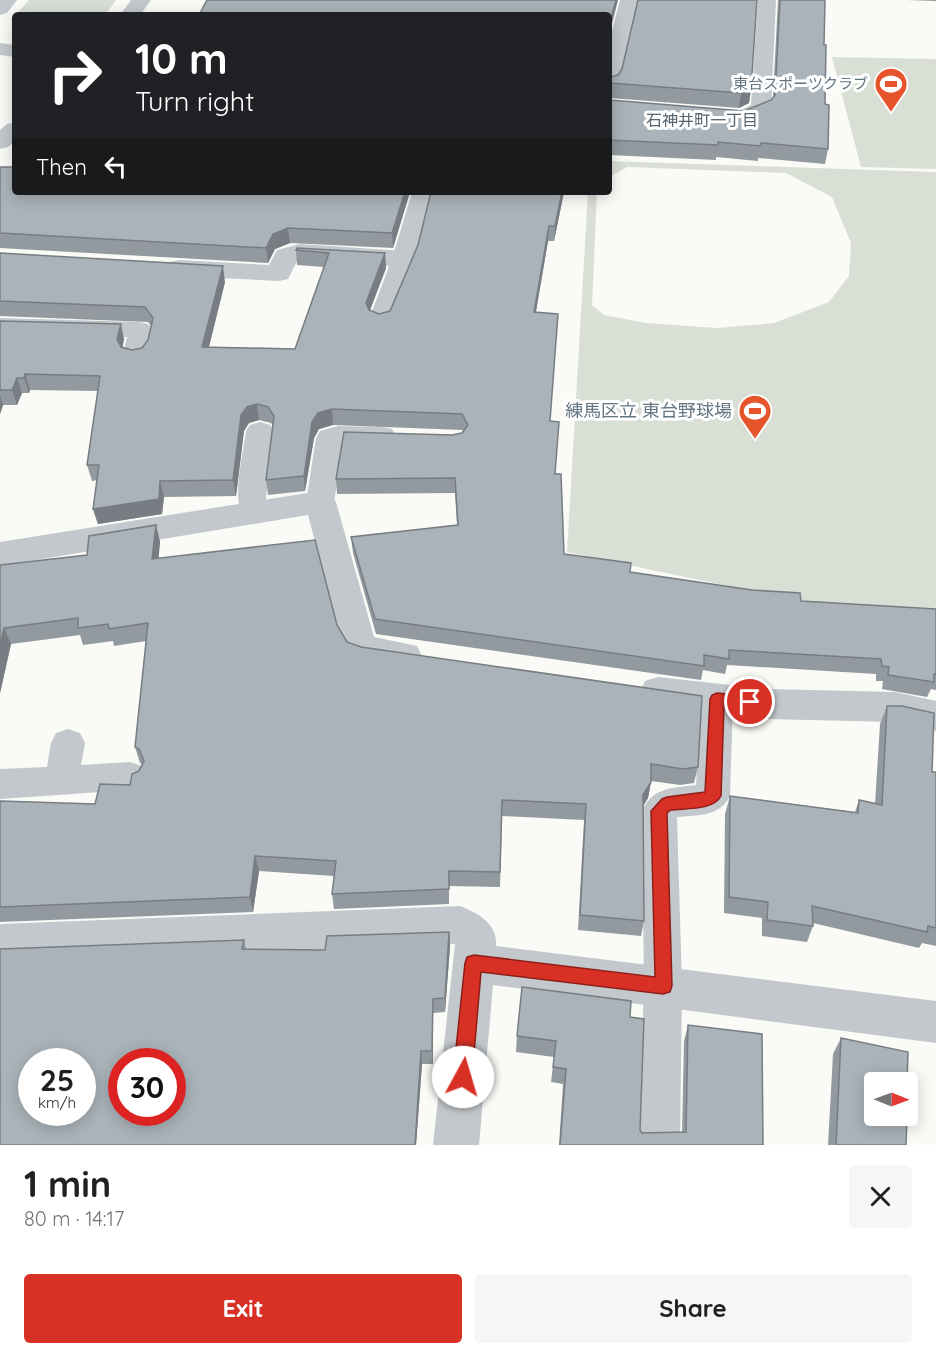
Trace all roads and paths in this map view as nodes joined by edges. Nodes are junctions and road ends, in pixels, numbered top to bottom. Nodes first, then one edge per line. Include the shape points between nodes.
1 (8, 0) edge
2 (629, 0) edge
3 (767, 0) edge
4 (0, 9) edge
5 (617, 20) edge
6 (612, 59) edge
7 (709, 115) edge
8 (422, 195) edge
9 (404, 259) junction
10 (153, 267) edge
11 (381, 319) edge
12 (0, 326) edge
13 (136, 355) edge
14 (260, 431) dead end
15 (406, 437) edge
16 (320, 501) junction
17 (254, 514) junction
18 (0, 554) edge
19 (434, 660) edge
20 (622, 686) edge
21 (717, 699) junction
22 (936, 716) edge
23 (68, 743) dead end
24 (130, 776) edge
25 (61, 780) junction
26 (0, 784) edge
27 (0, 943) edge
28 (474, 963) junction
29 (663, 986) junction
30 (936, 1022) edge
31 (456, 1145) edge
32 (659, 1145) edge

1 - 4 lane
2 - 5 lane
3 - 7 lane via 761,108 742,117
5 - 6 lane
8 - 9 lane
9 - 10 street via 290,253 279,273 271,274
9 - 11 lane
12 - 13 lane via 139,330
14 - 17 lane via 252,498
15 - 16 lane via 330,438
16 - 17 street
16 - 19 street via 363,648
17 - 18 street
20 - 21 street
21 - 22 street via 895,707
21 - 29 lane via 713,796 667,803 659,811
23 - 25 lane
24 - 25 lane
25 - 26 lane
27 - 28 street via 460,925 476,940
28 - 29 street
28 - 31 street
29 - 30 street
29 - 32 lane

